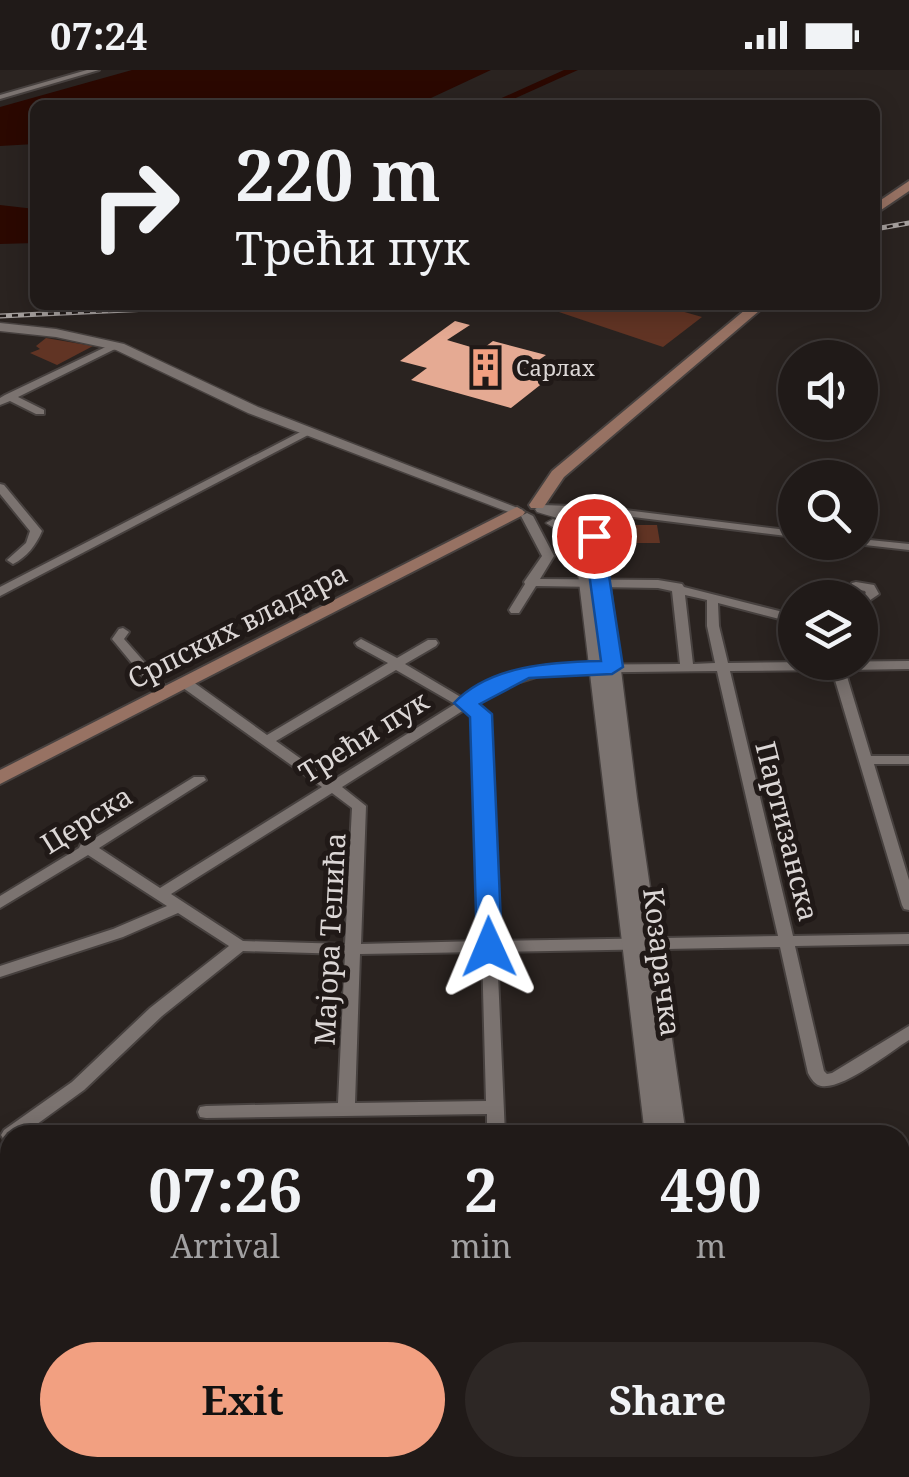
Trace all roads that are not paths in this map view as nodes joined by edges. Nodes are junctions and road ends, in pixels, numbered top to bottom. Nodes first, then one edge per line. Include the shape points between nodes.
1 (95, 70) edge
2 (0, 96) edge
3 (909, 185) edge
4 (880, 206) edge
5 (753, 310) edge
6 (0, 328) edge
7 (114, 346) junction
8 (5, 400) edge
9 (40, 412) dead end
10 (308, 431) junction
11 (0, 487) edge
12 (530, 508) junction
13 (601, 510) junction
14 (582, 524) junction
15 (778, 532) edge
16 (878, 545) edge
17 (908, 551) edge
18 (12, 560) dead end
19 (530, 582) junction
20 (585, 584) junction
21 (603, 584) junction
22 (678, 587) junction
23 (0, 592) edge
24 (714, 597) junction
25 (515, 610) dead end
26 (778, 614) edge
27 (123, 632) dead end
28 (432, 642) dead end
29 (361, 643) dead end
30 (396, 664) junction
31 (778, 665) edge
32 (878, 665) edge
33 (722, 666) junction
34 (909, 666) edge
35 (604, 667) junction
36 (687, 667) junction
37 (841, 680) edge
38 (184, 682) junction
39 (164, 693) junction
40 (464, 703) junction
41 (269, 739) junction
42 (864, 760) junction
43 (909, 760) edge
44 (0, 778) edge
45 (199, 780) dead end
46 (332, 783) junction
47 (86, 848) junction
48 (159, 895) junction
49 (0, 903) edge
50 (909, 905) edge
51 (179, 907) junction
52 (909, 939) edge
53 (790, 942) junction
54 (640, 945) junction
55 (240, 946) junction
56 (489, 947) junction
57 (351, 949) junction
58 (0, 972) edge
59 (909, 1032) edge
60 (496, 1107) junction
61 (346, 1110) junction
62 (206, 1112) dead end
63 (24, 1125) edge
64 (496, 1125) edge
65 (670, 1125) edge

1 - 2 street
3 - 4 main road
5 - 12 main road, Српских владара via 558,474
6 - 7 street
7 - 8 street
7 - 10 street
8 - 9 street
10 - 12 street
10 - 23 street
11 - 18 street via 36,531 32,544
12 - 13 street
12 - 14 street
12 - 19 street via 548,556
12 - 20 street, Козарачка via 576,536
12 - 38 main road, Српских владара
13 - 14 street
13 - 15 street
14 - 21 street, Козарачка via 597,543
16 - 17 street
19 - 20 street
19 - 25 street
20 - 21 street
20 - 35 street, Козарачка
21 - 22 street
21 - 35 street, Козарачка
22 - 24 street
22 - 36 street
24 - 26 street
24 - 33 street, Партизанска via 710,607
27 - 39 street via 118,640
28 - 30 street
29 - 30 street
30 - 40 street
30 - 41 street
31 - 33 street, Трећи пук
32 - 34 street, Трећи пук
33 - 36 street, Трећи пук
33 - 53 street, Партизанска
35 - 36 street, Трећи пук
35 - 40 street, Трећи пук via 522,673
35 - 54 street, Козарачка
37 - 42 street
38 - 39 main road, Српских владара
38 - 41 street, Мајора Тепића
39 - 44 main road, Српских владара
40 - 46 street, Трећи пук
40 - 56 street via 481,714
41 - 46 street, Мајора Тепића
42 - 43 street
42 - 50 street
45 - 47 street, Церска
46 - 48 street, Трећи пук
46 - 57 street, Мајора Тепића via 361,810
47 - 48 street
47 - 49 street, Церска
48 - 51 street
51 - 55 street
51 - 58 street
52 - 53 street
53 - 54 street
53 - 59 street, Партизанска via 819,1078 836,1080
54 - 56 street
54 - 65 street, Козарачка
55 - 57 street
55 - 63 street
56 - 57 street
56 - 60 street
57 - 61 street, Мајора Тепића
60 - 61 street
60 - 64 street
61 - 62 street

